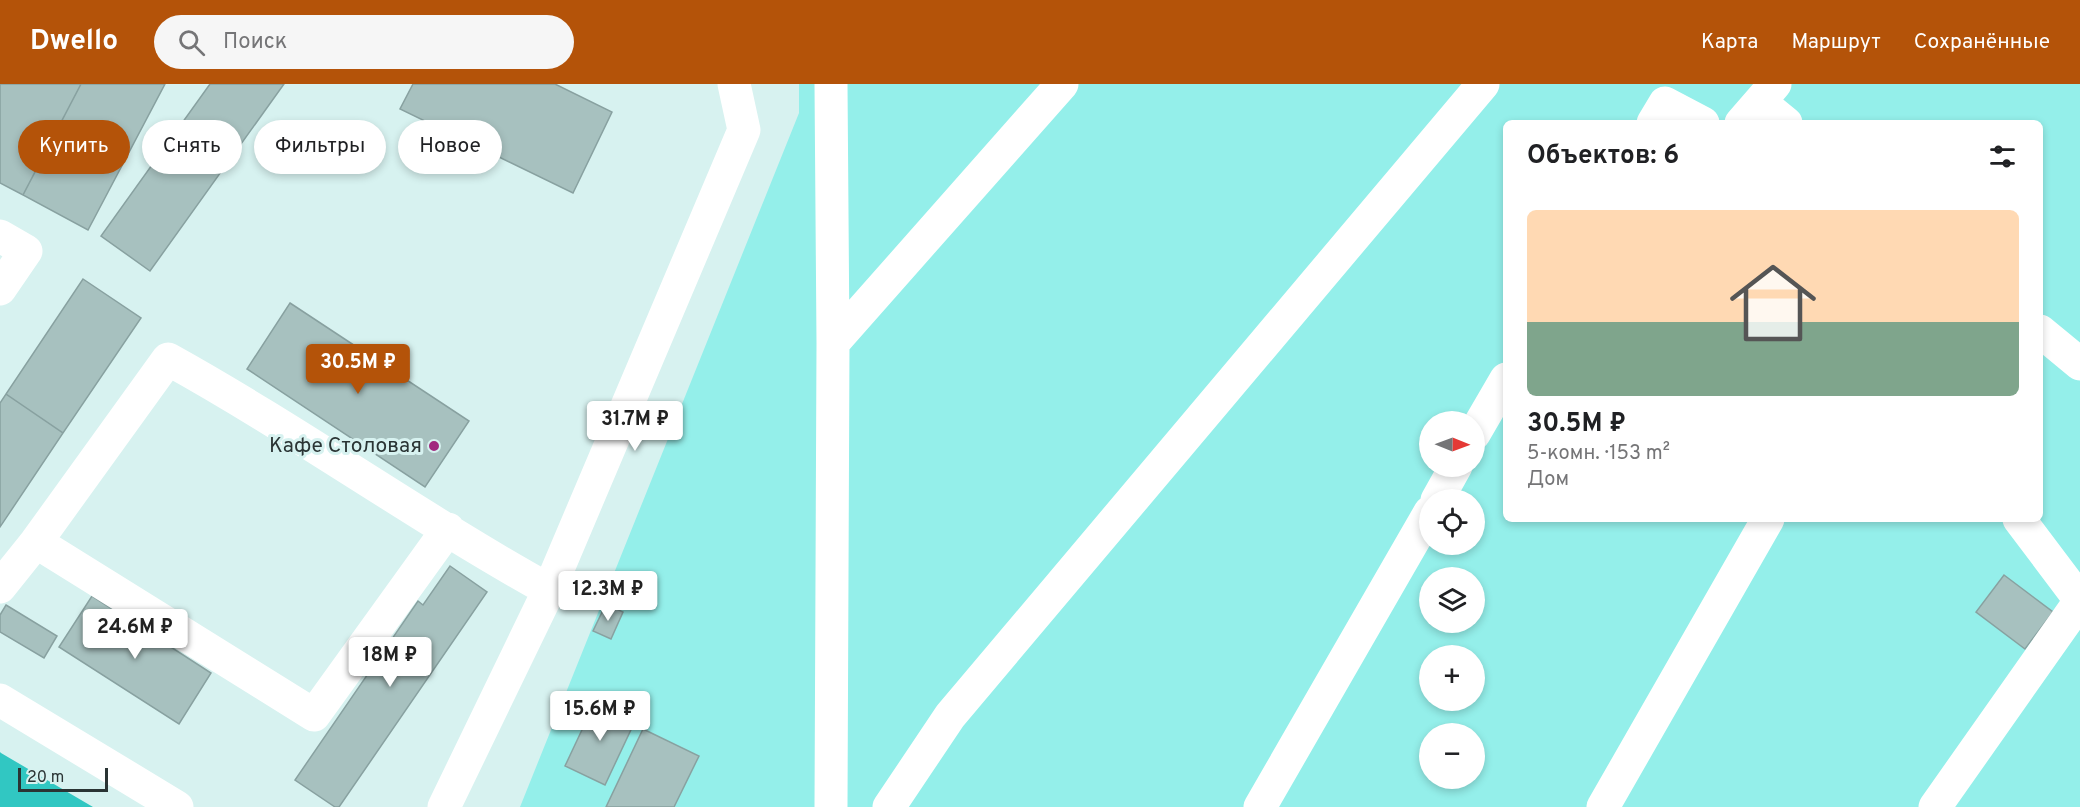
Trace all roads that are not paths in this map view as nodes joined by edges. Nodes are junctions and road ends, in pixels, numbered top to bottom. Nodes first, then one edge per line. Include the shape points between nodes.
1 (734, 84) edge
2 (831, 84) edge
3 (1062, 84) edge
4 (1484, 84) edge
5 (1759, 103) edge
6 (1655, 120) edge
7 (1697, 120) edge
8 (1782, 120) edge
9 (0, 236) edge
10 (0, 289) edge
11 (2043, 333) edge
12 (833, 344) junction
13 (2080, 364) edge
14 (1503, 384) edge
15 (1485, 415) edge
16 (1766, 522) edge
17 (2021, 522) edge
18 (448, 529) junction
19 (1419, 531) edge
20 (36, 542) junction
21 (0, 587) edge
22 (549, 590) junction
23 (2080, 600) edge
24 (0, 700) edge
25 (177, 807) edge
26 (444, 807) edge
27 (831, 807) edge
28 (889, 807) edge
29 (1260, 807) edge
30 (1604, 807) edge
31 (1935, 807) edge

1 - 22 street via 744,130
2 - 12 street
3 - 12 street
4 - 28 street via 950,716
5 - 8 street
6 - 7 street via 1665,103
9 - 10 street via 26,251
11 - 13 street
12 - 27 street
14 - 15 street
16 - 30 street
17 - 23 street
18 - 20 street via 232,394 168,359
18 - 20 street via 314,715
18 - 22 street
19 - 29 street
20 - 21 street
22 - 26 street
23 - 31 street
24 - 25 street

